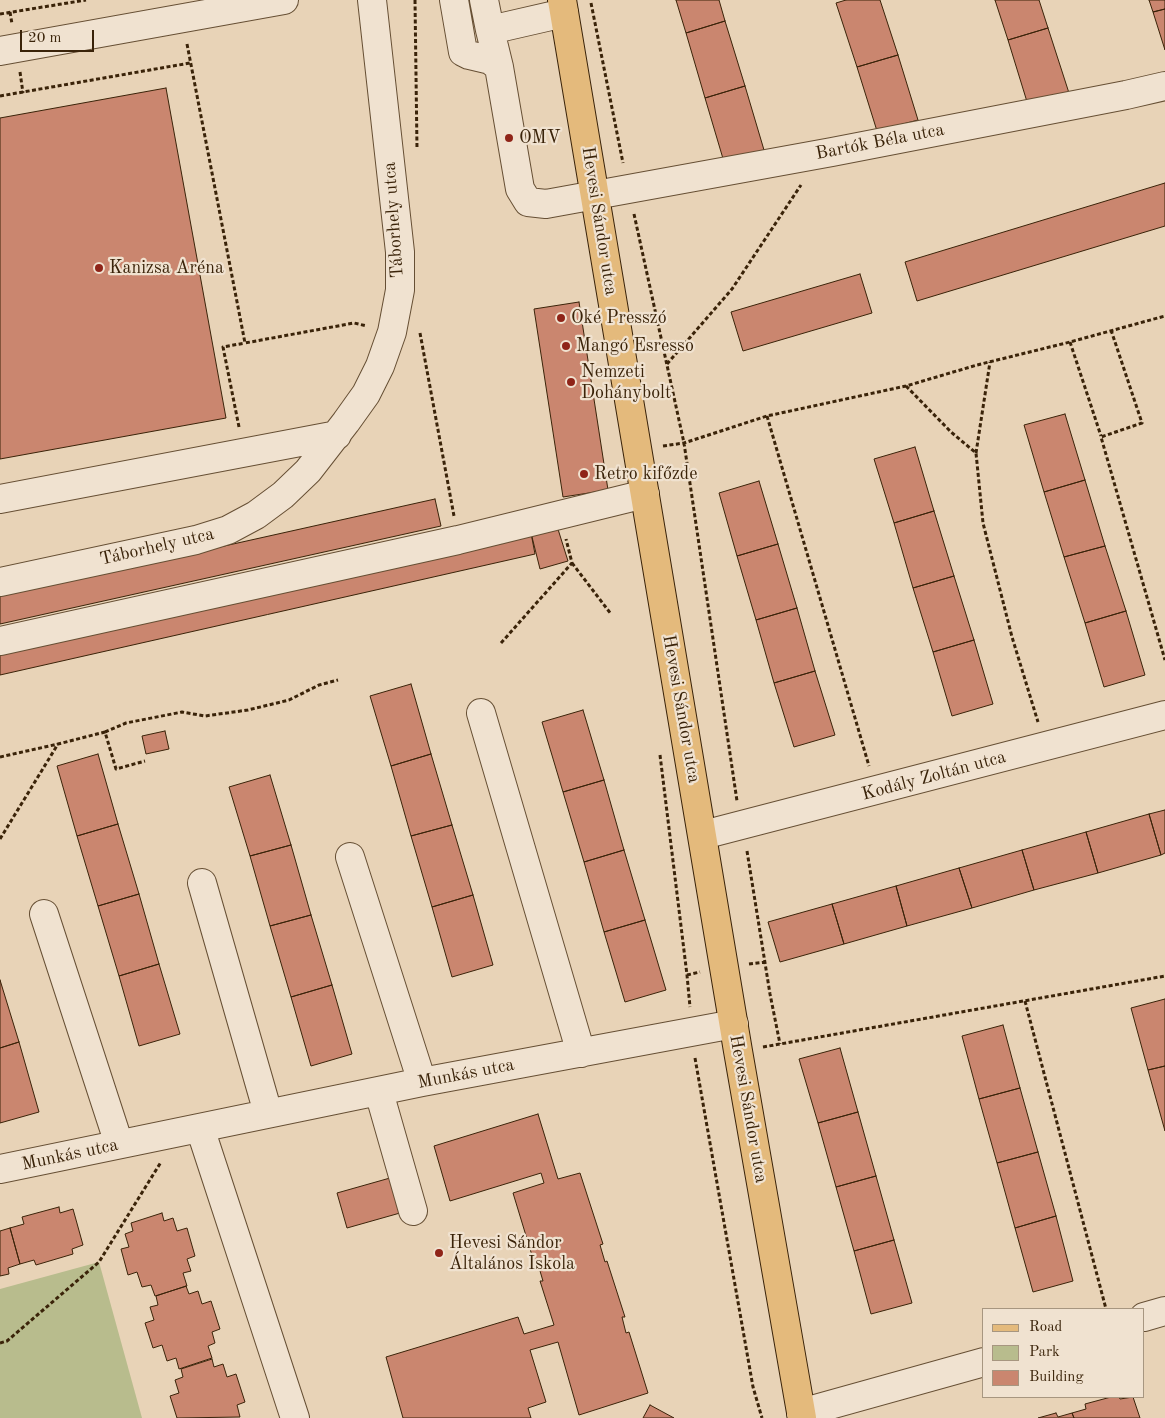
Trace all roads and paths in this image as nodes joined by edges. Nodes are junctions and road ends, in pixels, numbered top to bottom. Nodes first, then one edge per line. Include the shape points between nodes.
1 (86, 0) edge
2 (284, 0) edge
3 (372, 0) edge
4 (454, 0) edge
5 (484, 0) edge
6 (591, 0) edge
7 (563, 6) edge
8 (0, 14) edge
9 (490, 30) junction
10 (0, 51) edge
11 (499, 68) junction
12 (1165, 86) edge
13 (0, 96) edge
14 (794, 183) dead end
15 (628, 188) junction
16 (594, 195) junction
17 (643, 212) dead end
18 (1165, 316) edge
19 (1111, 330) junction
20 (392, 332) junction
21 (420, 334) dead end
22 (1070, 342) junction
23 (245, 343) junction
24 (990, 362) junction
25 (667, 364) junction
26 (906, 386) junction
27 (767, 416) junction
28 (240, 432) dead end
29 (337, 435) junction
30 (1101, 437) junction
31 (684, 443) junction
32 (637, 451) junction
33 (976, 453) junction
34 (645, 494) junction
35 (0, 499) edge
36 (562, 515) junction
37 (572, 563) junction
38 (1, 578) edge
39 (611, 614) dead end
40 (0, 641) edge
41 (501, 643) dead end
42 (1165, 660) edge
43 (338, 680) dead end
44 (481, 713) dead end
45 (1165, 715) edge
46 (1040, 727) dead end
47 (105, 732) junction
48 (58, 744) junction
49 (659, 752) dead end
50 (0, 758) edge
51 (145, 761) dead end
52 (871, 774) dead end
53 (743, 825) junction
54 (703, 835) junction
55 (0, 839) edge
56 (350, 857) dead end
57 (202, 883) dead end
58 (44, 914) dead end
59 (1165, 976) edge
60 (1024, 1001) junction
61 (692, 1032) junction
62 (736, 1037) junction
63 (780, 1044) junction
64 (581, 1053) junction
65 (422, 1082) junction
66 (379, 1092) junction
67 (268, 1113) junction
68 (200, 1128) junction
69 (119, 1144) junction
70 (162, 1160) dead end
71 (0, 1169) edge
72 (413, 1211) dead end
73 (1106, 1308) edge
74 (1165, 1311) edge
75 (1145, 1317) edge
76 (0, 1343) edge
77 (982, 1363) edge
78 (802, 1416) edge
79 (295, 1418) edge
80 (762, 1418) edge

1 - 8 path
2 - 10 street
3 - 20 street, Táborhely utca via 400,252 400,290
4 - 11 street via 463,52 490,60
5 - 9 street
6 - 15 path
7 - 9 street
7 - 16 main road, Hevesi Sándor utca
9 - 11 street
11 - 16 street, Bartók Béla utca via 520,188 528,202 546,204
12 - 15 street, Bartók Béla utca
13 - 23 path via 190,63
14 - 25 path via 804,181 732,289
15 - 16 street, Bartók Béla utca
16 - 32 main road, Hevesi Sándor utca
17 - 25 path via 634,214
18 - 19 path
19 - 22 path
19 - 30 path via 1142,423
20 - 21 path
20 - 23 path via 354,322
20 - 29 street, Táborhely utca via 366,394
22 - 24 path
22 - 30 path
23 - 28 path via 223,346
24 - 26 path
24 - 33 path
25 - 31 path
26 - 27 path
26 - 33 path via 950,432
27 - 31 path
27 - 52 path
29 - 35 street
29 - 38 street, Táborhely utca via 308,471 283,495 228,530 196,540
30 - 42 path
31 - 32 path
31 - 53 path
32 - 34 main road, Hevesi Sándor utca
33 - 46 path via 983,523 1012,637
34 - 36 street
34 - 54 main road, Hevesi Sándor utca
36 - 37 path
36 - 40 street
37 - 39 path
37 - 41 path
43 - 47 path via 289,700 248,710 204,716 182,712 126,723
44 - 64 street
45 - 53 street, Kodály Zoltán utca
47 - 48 path
47 - 51 path via 116,769
48 - 50 path
48 - 55 path
49 - 61 path
53 - 54 street, Kodály Zoltán utca
53 - 63 path
54 - 62 main road, Hevesi Sándor utca
56 - 65 street
57 - 67 street
58 - 69 street
59 - 60 path
60 - 63 path
60 - 73 path
61 - 62 street, Munkás utca
61 - 64 street, Munkás utca
61 - 80 path via 753,1387
62 - 63 path
62 - 78 main road, Hevesi Sándor utca
64 - 65 street, Munkás utca
65 - 66 street, Munkás utca
66 - 67 street, Munkás utca
66 - 72 street
67 - 68 street, Munkás utca
68 - 69 street, Munkás utca
68 - 79 street
69 - 71 street, Munkás utca
70 - 76 path via 99,1262 7,1341
74 - 75 street
77 - 78 street

